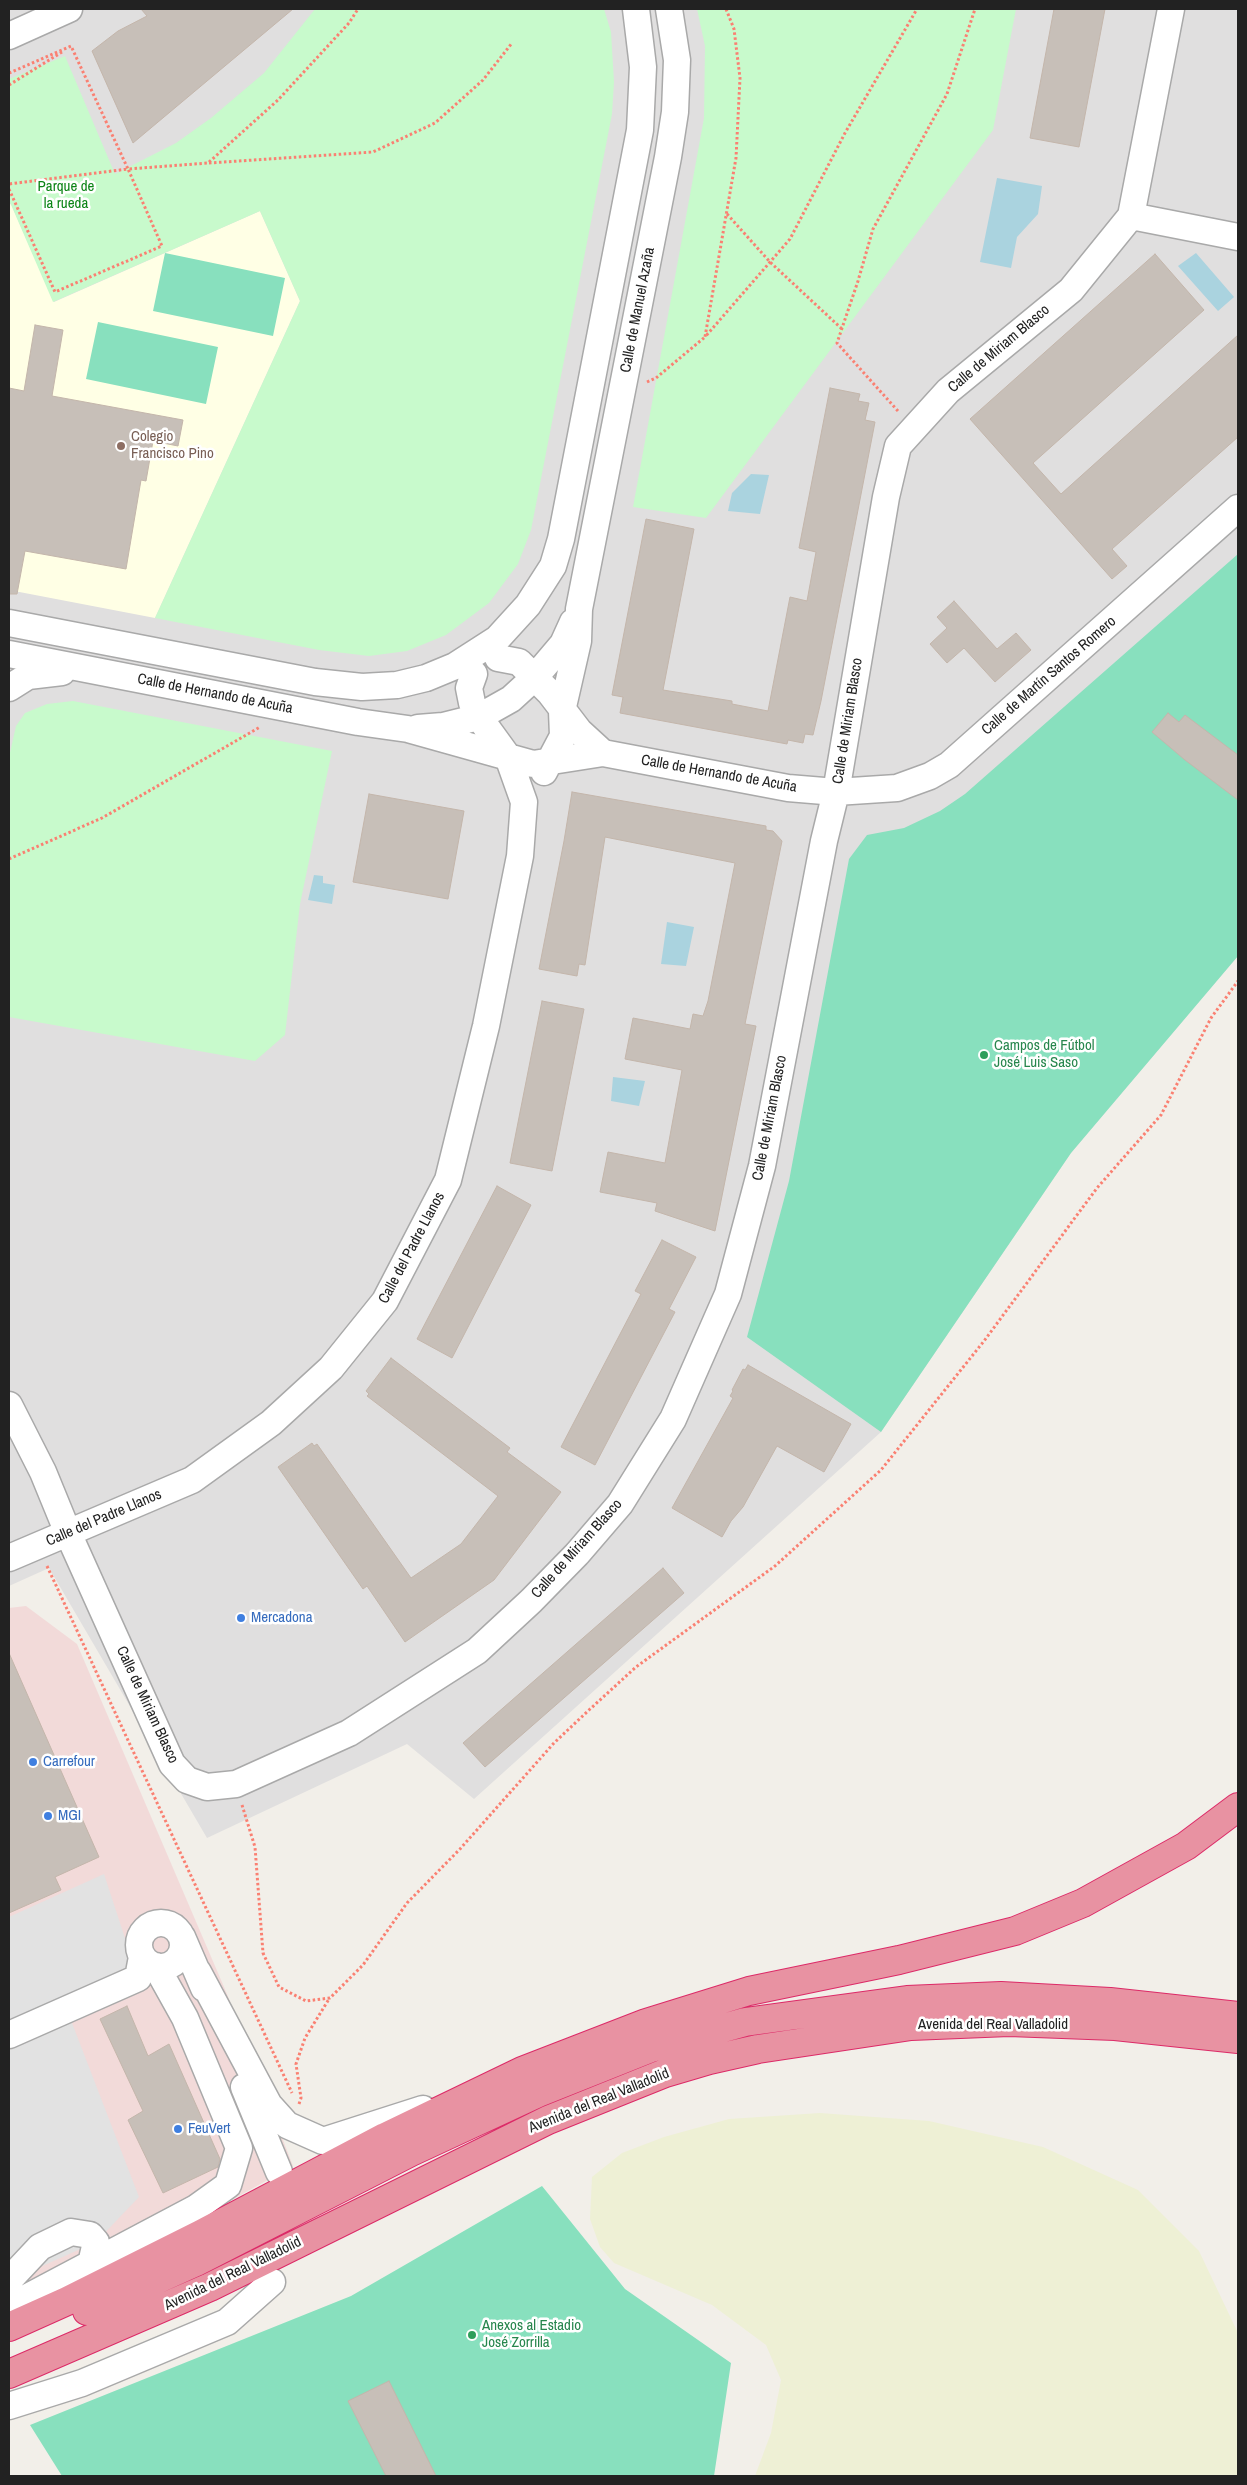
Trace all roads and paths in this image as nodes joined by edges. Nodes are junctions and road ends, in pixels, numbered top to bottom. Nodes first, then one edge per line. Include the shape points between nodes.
1 (358, 9) edge
2 (636, 9) edge
3 (669, 9) edge
4 (726, 9) edge
5 (917, 9) edge
6 (975, 9) edge
7 (1172, 9) edge
8 (62, 12) edge
9 (9, 36) edge
10 (512, 43) dead end
11 (71, 46) junction
12 (9, 73) edge
13 (9, 85) edge
14 (208, 164) junction
15 (128, 169) junction
16 (9, 184) edge
17 (9, 189) edge
18 (727, 214) junction
19 (1132, 216) junction
20 (1238, 237) edge
21 (770, 262) junction
22 (842, 329) junction
23 (705, 336) junction
24 (656, 378) dead end
25 (914, 428) junction
26 (1238, 508) edge
27 (579, 609) junction
28 (498, 648) junction
29 (14, 653) edge
30 (474, 674) junction
31 (535, 677) junction
32 (362, 687) junction
33 (282, 707) junction
34 (562, 710) junction
35 (479, 717) junction
36 (408, 729) junction
37 (603, 753) junction
38 (508, 757) junction
39 (551, 762) junction
40 (836, 792) junction
41 (524, 802) junction
42 (9, 860) edge
43 (1238, 981) edge
44 (9, 1406) edge
45 (68, 1533) junction
46 (20, 1553) edge
47 (236, 1784) junction
48 (1238, 1807) edge
49 (182, 1937) junction
50 (155, 1970) junction
51 (198, 1972) junction
52 (330, 1998) junction
53 (1238, 2016) edge
54 (9, 2035) edge
55 (1238, 2039) edge
56 (522, 2070) junction
57 (279, 2172) dead end
58 (91, 2264) junction
59 (9, 2280) edge
60 (272, 2282) dead end
61 (9, 2308) edge
62 (9, 2327) edge
63 (9, 2343) edge
64 (9, 2374) edge
65 (9, 2406) edge

1 - 14 path via 278,100
2 - 28 street via 643,67 640,130 561,539 544,600 524,633
3 - 27 street, Calle de Manuel Azaña via 676,60 674,121
4 - 18 path via 734,29 740,78 736,158
5 - 21 path via 844,133 790,239
6 - 22 path via 948,94 873,229
7 - 19 street, Calle de Miriam Blasco
8 - 9 street
8 - 11 path
10 - 14 path via 482,80 435,123 373,152
11 - 12 path
11 - 13 path
11 - 15 path
14 - 15 path
15 - 16 path
15 - 17 path via 162,246 56,292
18 - 21 path
18 - 23 path
19 - 20 street
19 - 25 street, Calle de Miriam Blasco via 1070,290 948,391
21 - 22 path
21 - 23 path
22 - 25 path via 837,342
23 - 24 path
25 - 40 street, Calle de Miriam Blasco via 898,446 886,497
26 - 40 street, Calle de Martín Santos Romero via 949,764 930,776 897,788
27 - 31 street, Calle de Manuel Azaña via 563,644
27 - 34 street, Calle de Manuel Azaña via 578,641
28 - 30 street, Calle de Hernando de Acuña
28 - 31 street
28 - 32 street, Calle de Hernando de Acuña via 426,678 397,685
29 - 32 street, Calle de Hernando de Acuña via 116,644 315,682
29 - 33 street, Calle de Hernando de Acuña
30 - 32 street, Calle de Hernando de Acuña via 412,696
30 - 35 street via 469,688
31 - 34 street
31 - 35 street, Calle de Hernando de Acuña via 511,698
33 - 36 street, Calle de Hernando de Acuña
33 - 42 path via 268,722 102,818
34 - 37 street
34 - 39 street, Calle de Manuel Azaña via 563,736
35 - 36 street, Calle de Hernando de Acuña via 443,726
35 - 38 street
36 - 38 street, Calle de Hernando de Acuña
37 - 39 street, Calle de Hernando de Acuña
37 - 40 street, Calle de Hernando de Acuña via 788,788
38 - 39 street, Calle de Hernando de Acuña via 533,764
38 - 41 street, Calle del Padre Llanos
39 - 41 street, Calle del Padre Llanos
40 - 47 street, Calle de Miriam Blasco via 762,1166 728,1294 673,1420 620,1504 577,1554 477,1651 349,1733
41 - 45 street, Calle del Padre Llanos via 520,856 486,1026 448,1180 385,1301 331,1368 272,1423 192,1480
43 - 52 path via 1211,1018 1161,1115 1097,1188 984,1341 881,1470 775,1566 636,1667 589,1710 407,1904 363,1965
44 - 45 street, Calle de Miriam Blasco via 43,1472
45 - 46 street, Calle del Padre Llanos
45 - 47 street, Calle de Miriam Blasco via 172,1764 187,1780 207,1788
46 - 52 path via 49,1568 298,2107 301,2098 296,2064 305,2038
47 - 52 path via 255,1847 263,1953 279,1987 306,2001
48 - 56 highway via 1178,1851 1083,1903 1015,1931 899,1960 749,1991 646,2023
49 - 50 street via 183,1950 176,1962
49 - 50 street via 168,1924 151,1925 145,1929 139,1943
49 - 51 street
50 - 54 street via 69,2014
50 - 58 street via 185,2018 239,2148 228,2185 196,2208
51 - 56 street via 269,2105 287,2125 323,2141 424,2109
51 - 57 street
53 - 63 highway, Avenida del Real Valladolid via 1110,2002 1000,1996 907,2000 745,2022 652,2048 538,2093 411,2152 196,2262
55 - 64 highway, Avenida del Real Valladolid via 1115,2026 1009,2022 911,2026 758,2049 709,2060 548,2120 210,2287
56 - 62 highway
58 - 59 street via 96,2242 90,2235 72,2232 40,2247
58 - 61 street
60 - 65 street via 227,2322 82,2383

